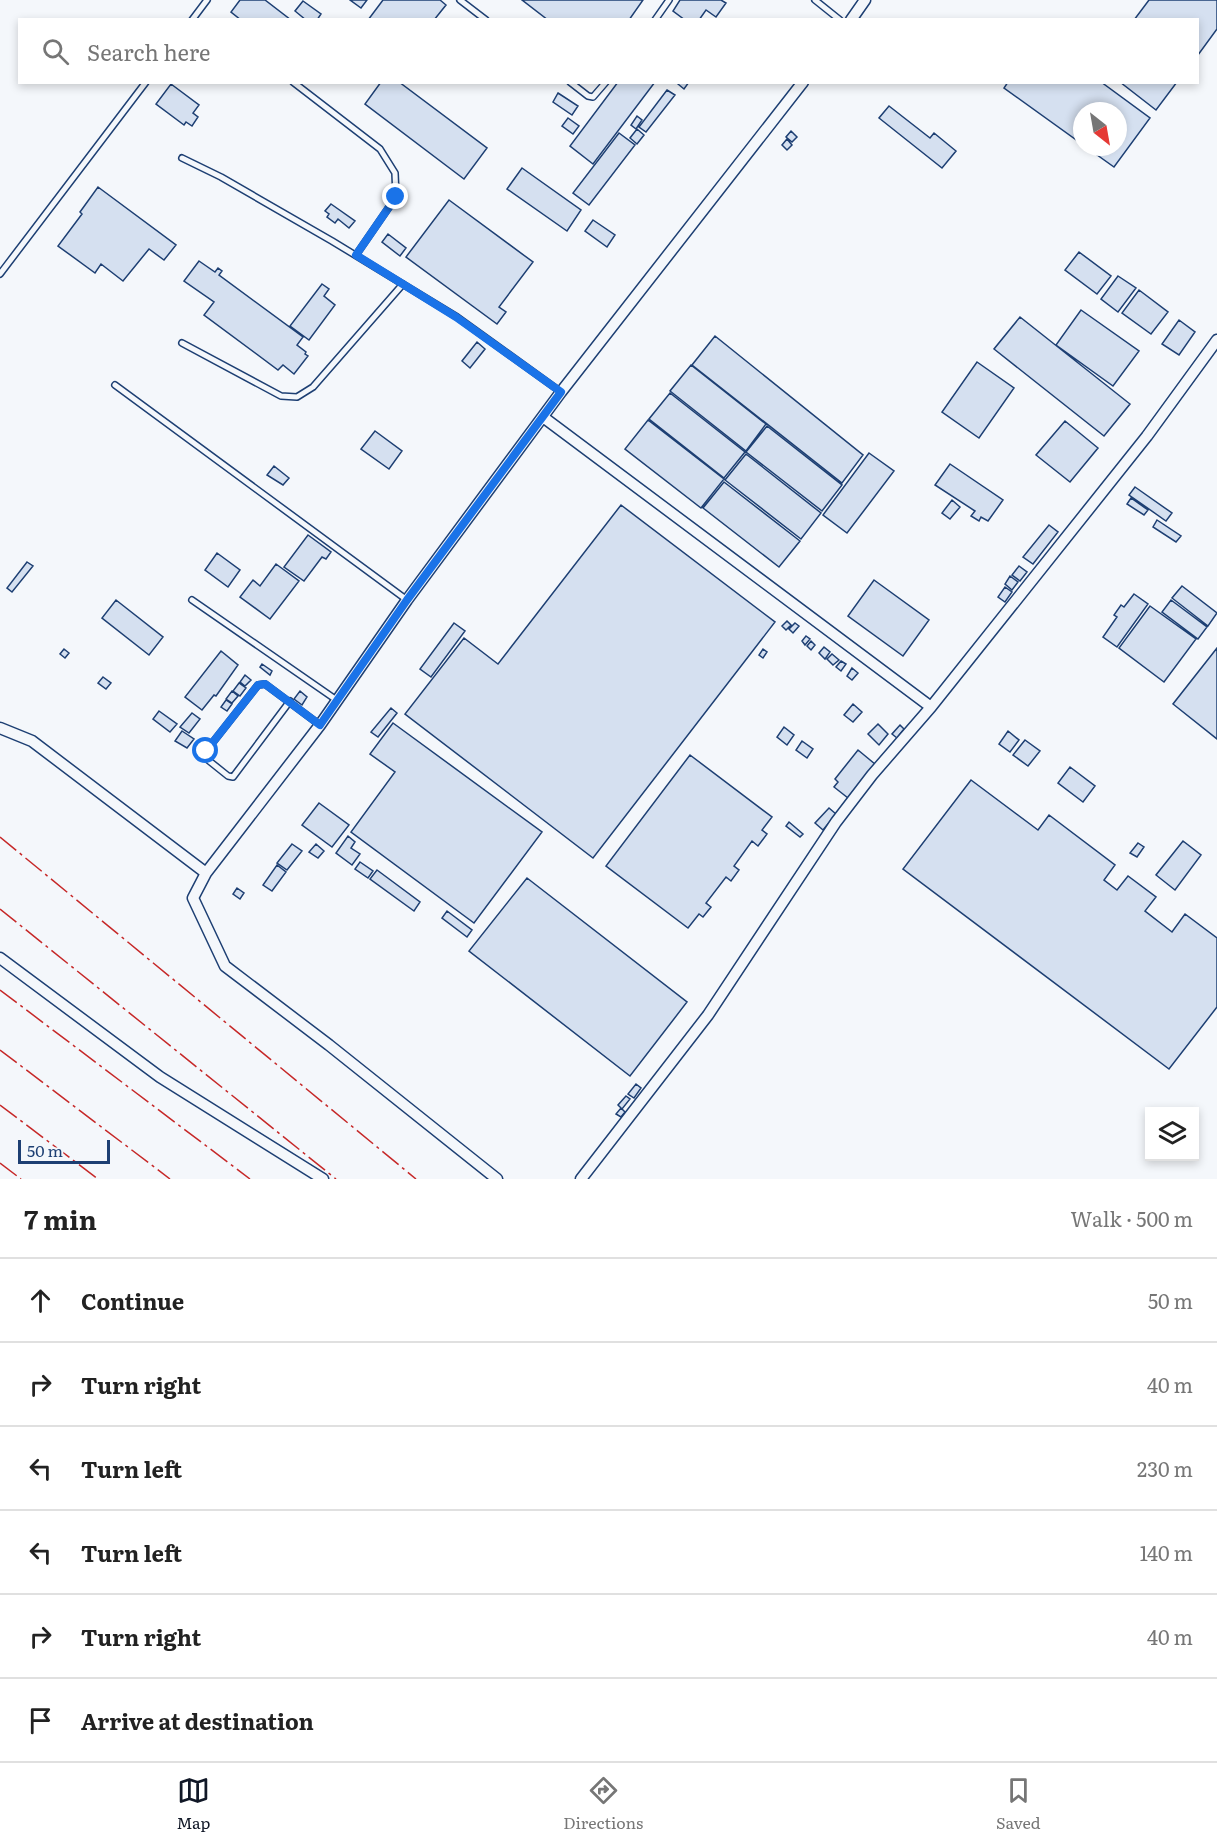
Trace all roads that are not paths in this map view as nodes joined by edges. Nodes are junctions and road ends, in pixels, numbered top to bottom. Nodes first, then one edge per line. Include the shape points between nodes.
1 (207, 0) edge
2 (460, 0) edge
3 (669, 0) edge
4 (814, 0) edge
5 (865, 0) edge
6 (194, 18) edge
7 (483, 18) edge
8 (656, 18) edge
9 (837, 18) edge
10 (852, 18) edge
11 (144, 84) edge
12 (296, 84) edge
13 (573, 84) edge
14 (604, 84) edge
15 (801, 84) edge
16 (182, 158) dead end
17 (356, 255) junction
18 (0, 274) edge
19 (403, 284) junction
20 (1217, 340) edge
21 (182, 343) dead end
22 (116, 385) dead end
23 (561, 392) junction
24 (543, 417) junction
25 (192, 600) dead end
26 (407, 600) junction
27 (290, 701) junction
28 (338, 701) junction
29 (931, 707) junction
30 (320, 725) junction
31 (0, 728) edge
32 (206, 873) junction
33 (0, 958) edge
34 (323, 1179) edge
35 (496, 1179) edge
36 (581, 1179) edge

1 - 6 lane
2 - 7 lane
3 - 8 lane
4 - 9 lane
5 - 10 street
11 - 18 lane
12 - 17 lane via 380,149 395,173 396,197
13 - 14 lane via 593,97
15 - 23 street
16 - 17 lane
17 - 19 lane
19 - 21 lane via 313,387 297,397 281,396
19 - 23 lane
20 - 29 street via 1148,436
22 - 26 lane
23 - 24 street
24 - 26 street
24 - 29 street
25 - 28 lane
26 - 28 street
27 - 27 lane via 233,777 208,760 206,751 258,685 265,684
27 - 30 lane
28 - 30 street
29 - 36 street via 836,822 708,1015
30 - 32 street
31 - 32 street via 32,741
32 - 35 street via 193,898 225,966
33 - 34 street via 160,1077

